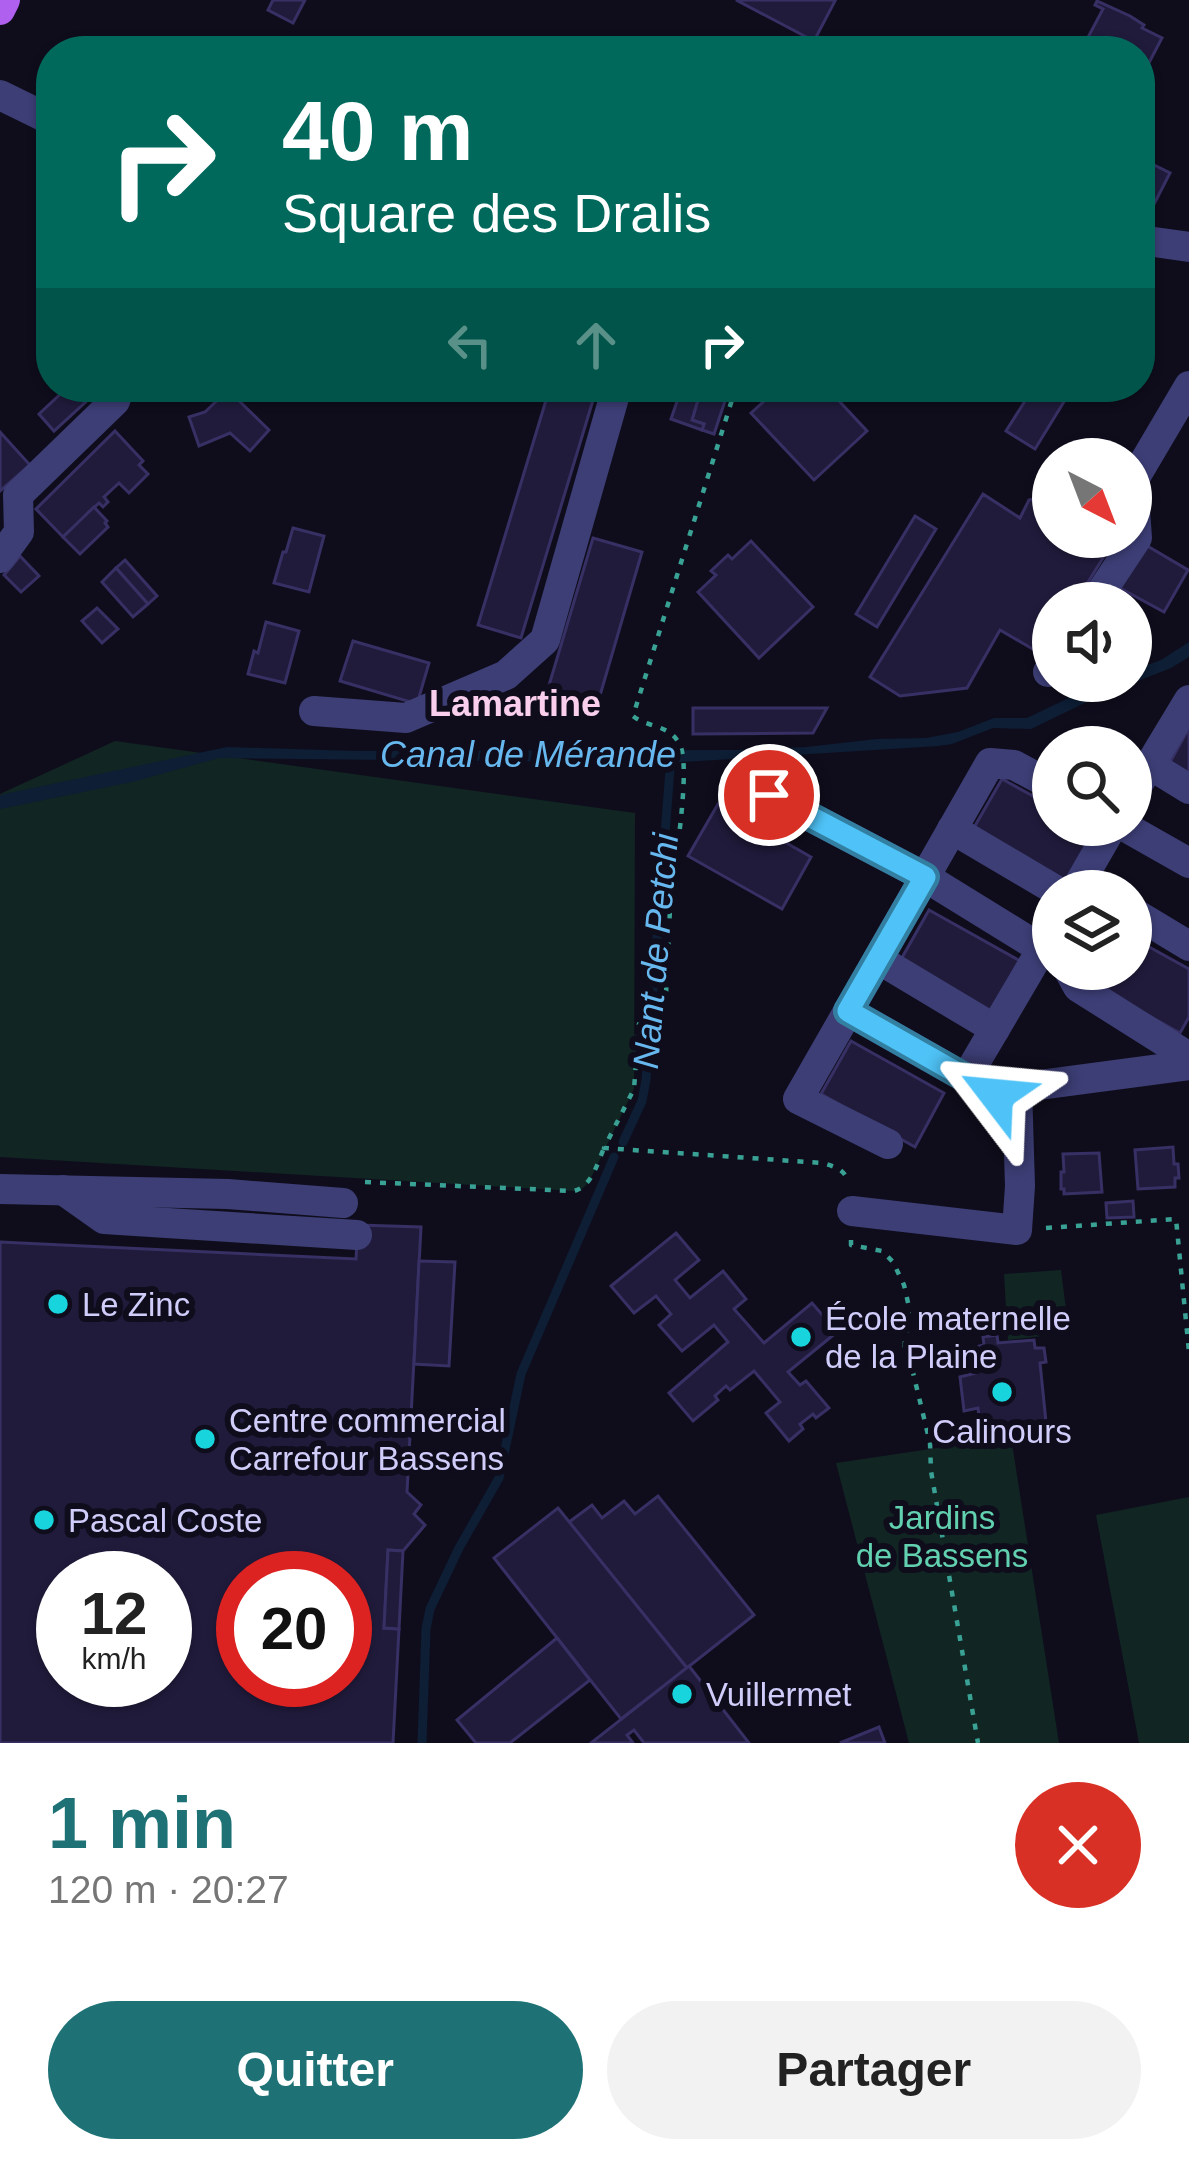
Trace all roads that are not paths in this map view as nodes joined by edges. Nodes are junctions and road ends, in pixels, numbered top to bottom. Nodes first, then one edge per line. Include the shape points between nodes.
1 (5, 0) edge
2 (0, 10) edge
3 (0, 95) edge
4 (36, 113) edge
5 (1155, 242) edge
6 (1189, 247) edge
7 (1189, 386) edge
8 (114, 402) edge
9 (613, 402) edge
10 (0, 558) edge
11 (1108, 582) edge
12 (1189, 700) edge
13 (314, 711) dead end
14 (1152, 762) edge
15 (1152, 766) edge
16 (1032, 774) edge
17 (1189, 789) edge
18 (769, 795) dead end
19 (952, 829) junction
20 (1152, 843) edge
21 (1189, 862) edge
22 (1032, 876) edge
23 (925, 877) junction
24 (1152, 924) edge
25 (1032, 936) edge
26 (1189, 946) edge
27 (878, 959) junction
28 (1032, 971) edge
29 (1083, 990) edge
30 (848, 1011) junction
31 (995, 1029) junction
32 (1187, 1054) edge
33 (966, 1078) junction
34 (1018, 1106) junction
35 (888, 1144) dead end
36 (0, 1190) edge
37 (63, 1190) junction
38 (349, 1192) road end
39 (852, 1211) road end
40 (357, 1235) dead end

1 - 2 main road
3 - 4 street
5 - 6 street
7 - 11 street via 1133,481 1137,538
8 - 10 street via 18,495 19,532
9 - 13 street via 545,640 506,675 406,718
12 - 14 street
15 - 17 street
16 - 19 street via 990,763
18 - 23 street
19 - 22 street
19 - 23 street
20 - 21 street
23 - 25 street
23 - 27 street
24 - 26 street
27 - 30 street
27 - 31 street
28 - 31 street
29 - 32 street
30 - 33 street
30 - 35 street via 798,1099
31 - 33 street
32 - 34 street via 1017,1088
33 - 34 street
34 - 39 street via 1017,1230
36 - 37 street
37 - 38 street
37 - 40 street via 104,1219

